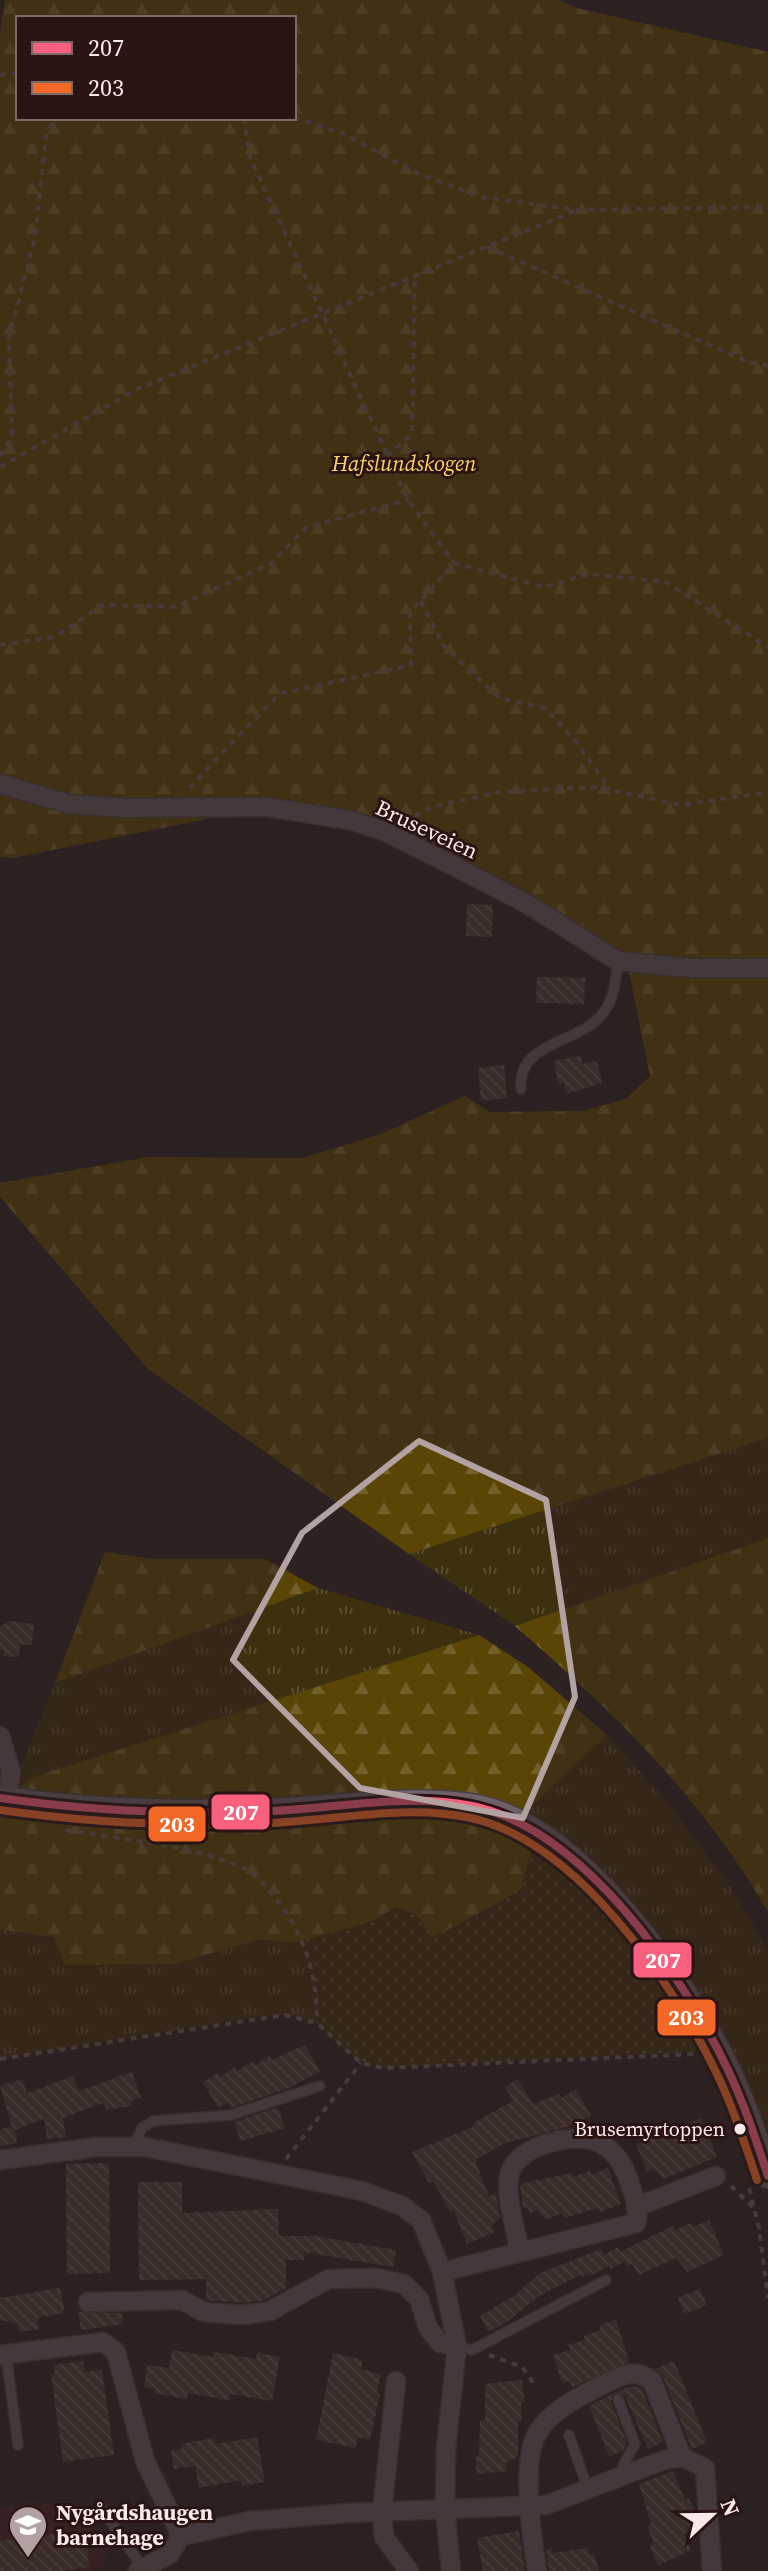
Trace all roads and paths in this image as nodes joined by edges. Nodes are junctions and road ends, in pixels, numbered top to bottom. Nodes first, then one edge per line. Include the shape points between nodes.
1 (296, 118) edge
2 (53, 120) edge
3 (244, 120) edge
4 (768, 207) edge
5 (577, 210) junction
6 (486, 247) junction
7 (415, 276) junction
8 (323, 313) junction
9 (768, 366) edge
10 (0, 456) edge
11 (387, 456) junction
12 (0, 467) edge
13 (408, 500) junction
14 (454, 563) junction
15 (421, 601) junction
16 (0, 645) edge
17 (768, 647) edge
18 (0, 784) edge
19 (610, 789) junction
20 (768, 792) edge
21 (174, 805) junction
22 (384, 831) junction
23 (618, 961) junction
24 (768, 968) edge
25 (521, 1089) dead end
26 (0, 1736) edge
27 (4, 1798) edge
28 (65, 1829) dead end
29 (317, 2023) junction
30 (719, 2050) junction
31 (0, 2059) edge
32 (361, 2063) junction
33 (320, 2086) dead end
34 (134, 2146) junction
35 (0, 2160) edge
36 (277, 2171) junction
37 (716, 2176) joint
38 (758, 2179) edge
39 (636, 2207) junction
40 (755, 2209) junction
41 (519, 2250) junction
42 (442, 2272) junction
43 (606, 2280) dead end
44 (768, 2298) edge
45 (88, 2302) dead end
46 (464, 2348) junction
47 (3, 2354) edge
48 (396, 2381) dead end
49 (535, 2385) dead end
50 (618, 2399) dead end
51 (569, 2435) dead end
52 (18, 2445) dead end
53 (682, 2457) junction
54 (626, 2474) junction
55 (588, 2489) junction
56 (101, 2508) dead end
57 (528, 2508) junction
58 (445, 2510) junction
59 (382, 2512) junction
60 (181, 2536) junction
61 (140, 2570) edge
62 (409, 2571) edge
63 (451, 2571) edge
64 (537, 2571) edge
65 (712, 2571) edge

1 - 5 path via 481,197
2 - 10 path via 46,137 35,238 9,337 12,436
3 - 8 path via 250,157
4 - 5 path
5 - 6 path
6 - 7 path
6 - 9 path via 748,362
7 - 8 path
7 - 11 path via 412,434
8 - 11 path
8 - 12 path via 139,388
11 - 13 path
13 - 14 path
13 - 16 path via 307,527 270,564 175,607 103,605 54,637
14 - 15 path
14 - 17 path via 544,587 590,574 666,582
15 - 19 path via 443,645 499,698 545,708
15 - 21 path via 410,613 411,665 279,694
18 - 21 street, Bruseveien via 69,804
19 - 20 path via 681,805
19 - 22 path via 499,792 432,807
21 - 22 street, Bruseveien via 267,807
22 - 23 street, Bruseveien via 529,905
23 - 24 street, Bruseveien
23 - 25 lane via 605,1011 585,1030 525,1062
26 - 27 street via 11,1771
27 - 30 street via 91,1810 266,1811 414,1803 473,1806 518,1819 564,1851 617,1906 679,1986
28 - 29 path via 222,1860 247,1870 281,1906 309,1954
29 - 31 path via 262,2016
29 - 32 path
30 - 32 path via 404,2068
30 - 38 street
32 - 36 path
33 - 34 lane via 231,2115 153,2121 142,2128
34 - 35 street
34 - 36 street
36 - 42 street via 402,2206 427,2230
37 - 39 street
37 - 40 path
38 - 40 path
39 - 41 street via 636,2223 628,2227
39 - 41 street via 626,2171 600,2143 576,2139 541,2146 515,2164 509,2175
40 - 44 path
41 - 42 street
42 - 46 street
43 - 46 lane
45 - 46 street via 182,2300 204,2312 243,2315 270,2311 329,2279 376,2278 404,2284 419,2299 428,2328 440,2343
46 - 49 path via 522,2367
46 - 58 street via 446,2448
47 - 52 lane
47 - 60 street via 110,2344 119,2358 145,2461
48 - 59 street
50 - 54 lane via 635,2444 623,2466
51 - 55 lane
53 - 54 street
53 - 57 street via 652,2381 637,2372 622,2376 574,2401 538,2432
53 - 65 street via 705,2468
54 - 55 street
55 - 57 street
56 - 61 lane
57 - 58 street
57 - 64 street
58 - 59 street
58 - 63 street
59 - 60 street via 250,2521
59 - 62 street via 384,2537
60 - 61 street via 170,2554

